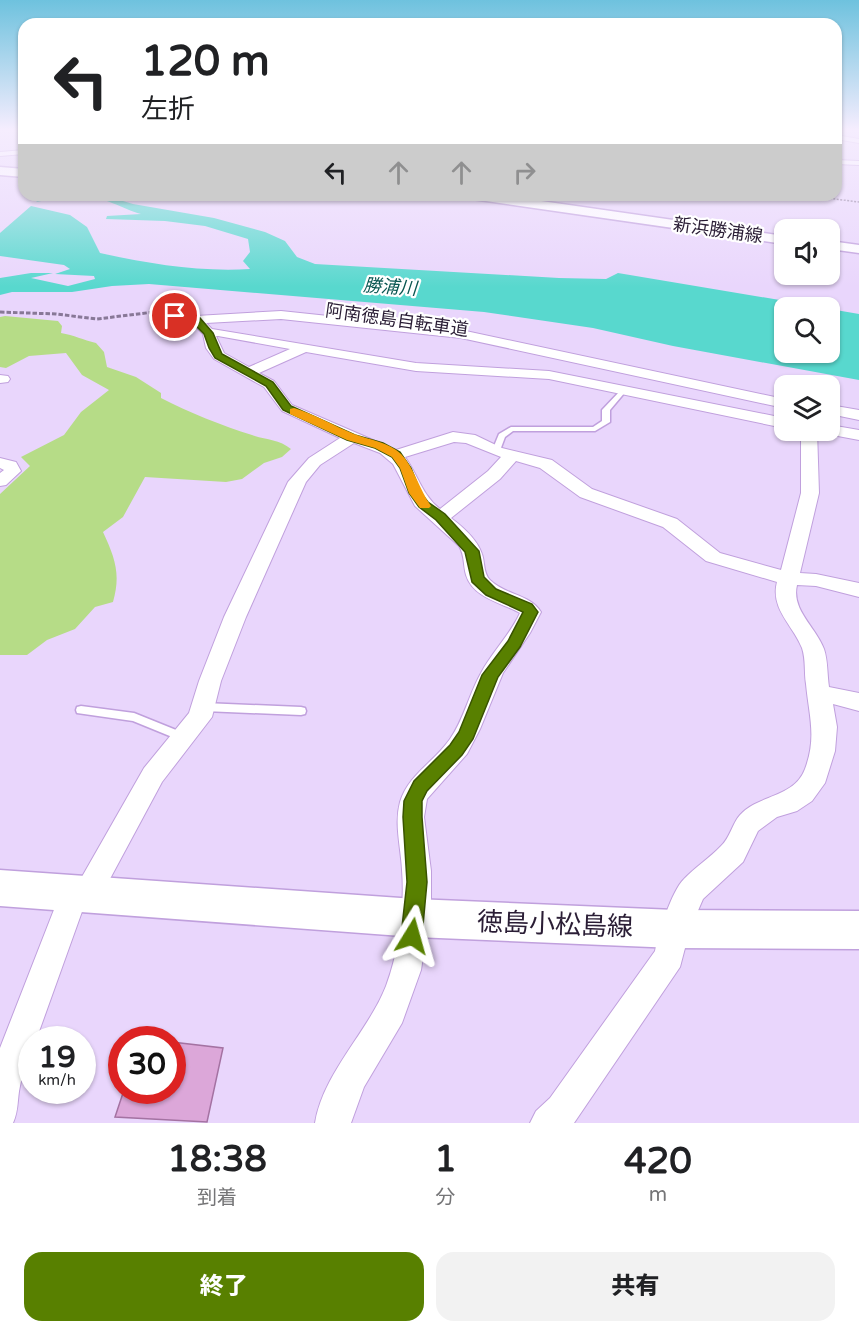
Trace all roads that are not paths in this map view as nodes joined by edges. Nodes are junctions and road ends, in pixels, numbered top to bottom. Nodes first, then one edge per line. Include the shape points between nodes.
1 (514, 201) edge
2 (774, 239) edge
3 (840, 246) edge
4 (857, 249) edge
5 (168, 311) road end
6 (203, 326) junction
7 (304, 348) junction
8 (249, 372) junction
9 (623, 391) junction
10 (774, 401) edge
11 (840, 412) edge
12 (859, 415) edge
13 (774, 421) edge
14 (840, 430) edge
15 (859, 430) edge
16 (840, 432) edge
17 (859, 435) edge
18 (351, 437) junction
19 (809, 441) edge
20 (504, 453) junction
21 (396, 455) junction
22 (0, 464) edge
23 (0, 481) edge
24 (441, 517) junction
25 (786, 578) junction
26 (859, 590) edge
27 (819, 693) junction
28 (859, 702) edge
29 (204, 707) junction
30 (81, 710) dead end
31 (301, 711) dead end
32 (182, 737) junction
33 (0, 888) edge
34 (81, 894) junction
35 (415, 918) junction
36 (675, 929) junction
37 (859, 930) edge
38 (0, 1113) edge
39 (333, 1123) edge
40 (548, 1123) edge

1 - 2 main road, 新浜勝浦線
3 - 4 main road
5 - 6 street
6 - 7 street
6 - 8 street via 219,356
6 - 10 street via 281,315 461,334
7 - 8 street
7 - 9 street via 416,367 549,375
8 - 18 street via 269,384 287,408
9 - 13 street
9 - 20 lane via 606,410 606,422 595,429 511,429 502,436
11 - 12 street
14 - 15 street
16 - 17 street
18 - 21 street
18 - 29 street via 319,456 297,482 235,617
19 - 25 street via 810,493
20 - 21 street via 462,437
20 - 24 street via 494,475
20 - 25 street via 546,464 585,492 670,523 714,557
21 - 24 street via 423,505
22 - 23 street via 13,471
24 - 35 street via 472,551 477,579 491,592 531,612 490,675 466,734 421,786 413,801
25 - 26 street
25 - 27 street via 789,609 812,646
27 - 28 street
27 - 36 street via 825,727 816,776 803,793 788,803 769,808 749,823 733,853 692,890
29 - 31 lane
29 - 32 street
30 - 32 lane via 134,717
32 - 34 street via 153,775
33 - 34 main road, 徳島小松島線
34 - 35 main road, 徳島小松島線
34 - 38 street via 3,1085
35 - 36 main road, 徳島小松島線
35 - 39 street via 398,997 351,1077
36 - 37 main road, 徳島小松島線
36 - 40 street via 669,957 562,1110

